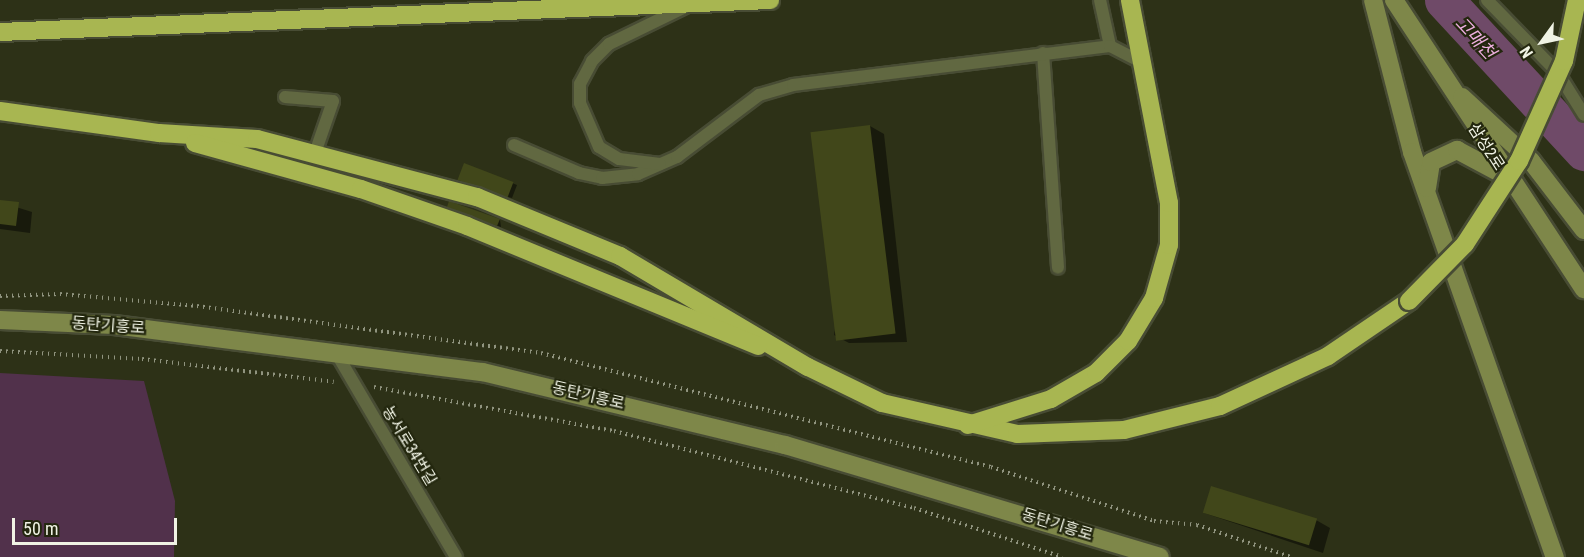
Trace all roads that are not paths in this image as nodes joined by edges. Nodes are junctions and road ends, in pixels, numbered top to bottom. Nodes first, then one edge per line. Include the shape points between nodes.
1 (770, 0) edge
2 (1100, 0) edge
3 (1130, 0) edge
4 (1373, 0) edge
5 (1394, 0) edge
6 (1487, 0) edge
7 (1577, 0) edge
8 (691, 5) junction
9 (1136, 20) junction
10 (0, 32) edge
11 (1110, 46) junction
12 (1043, 53) junction
13 (1148, 72) junction
14 (1441, 77) junction
15 (285, 97) dead end
16 (0, 111) edge
17 (1584, 115) edge
18 (159, 133) junction
19 (514, 145) dead end
20 (315, 153) junction
21 (665, 165) junction
22 (1505, 176) junction
23 (1429, 202) junction
24 (1584, 230) edge
25 (1058, 267) dead end
26 (1584, 289) edge
27 (0, 320) edge
28 (334, 351) junction
29 (808, 367) junction
30 (964, 426) junction
31 (456, 557) edge
32 (1160, 557) edge
33 (1555, 557) edge

1 - 8 highway
2 - 11 lane
3 - 9 highway
4 - 23 main road
5 - 14 main road, 삼성2로
6 - 17 lane via 1558,73
7 - 30 highway, bridge via 1563,61 1519,161 1465,244 1409,301 1328,356 1282,380 1172,421 1090,435 1017,434
8 - 10 highway
8 - 21 lane via 609,44 592,61 580,84 580,103 599,147 619,159
9 - 11 lane via 1129,33
9 - 13 highway
11 - 12 lane
11 - 13 lane via 1133,53
12 - 21 lane via 793,85 759,96 726,116
12 - 25 lane
13 - 30 highway via 1169,203 1169,245 1154,298 1128,341 1096,373 1051,399
14 - 22 main road, 삼성2로
14 - 24 main road via 1531,162
15 - 20 lane via 333,101
16 - 18 highway
18 - 20 highway via 257,139
18 - 29 highway via 361,189 467,226
19 - 21 lane via 602,178
20 - 29 highway via 477,197 620,256
22 - 23 main road via 1457,150 1441,154 1425,175
22 - 26 main road, 삼성2로
23 - 33 main road
27 - 28 main road, 동탄기흥로 via 114,325
28 - 31 lane, 농서로34번길
28 - 32 main road, 동탄기흥로 via 483,372 624,404 917,482
29 - 30 highway via 882,404

